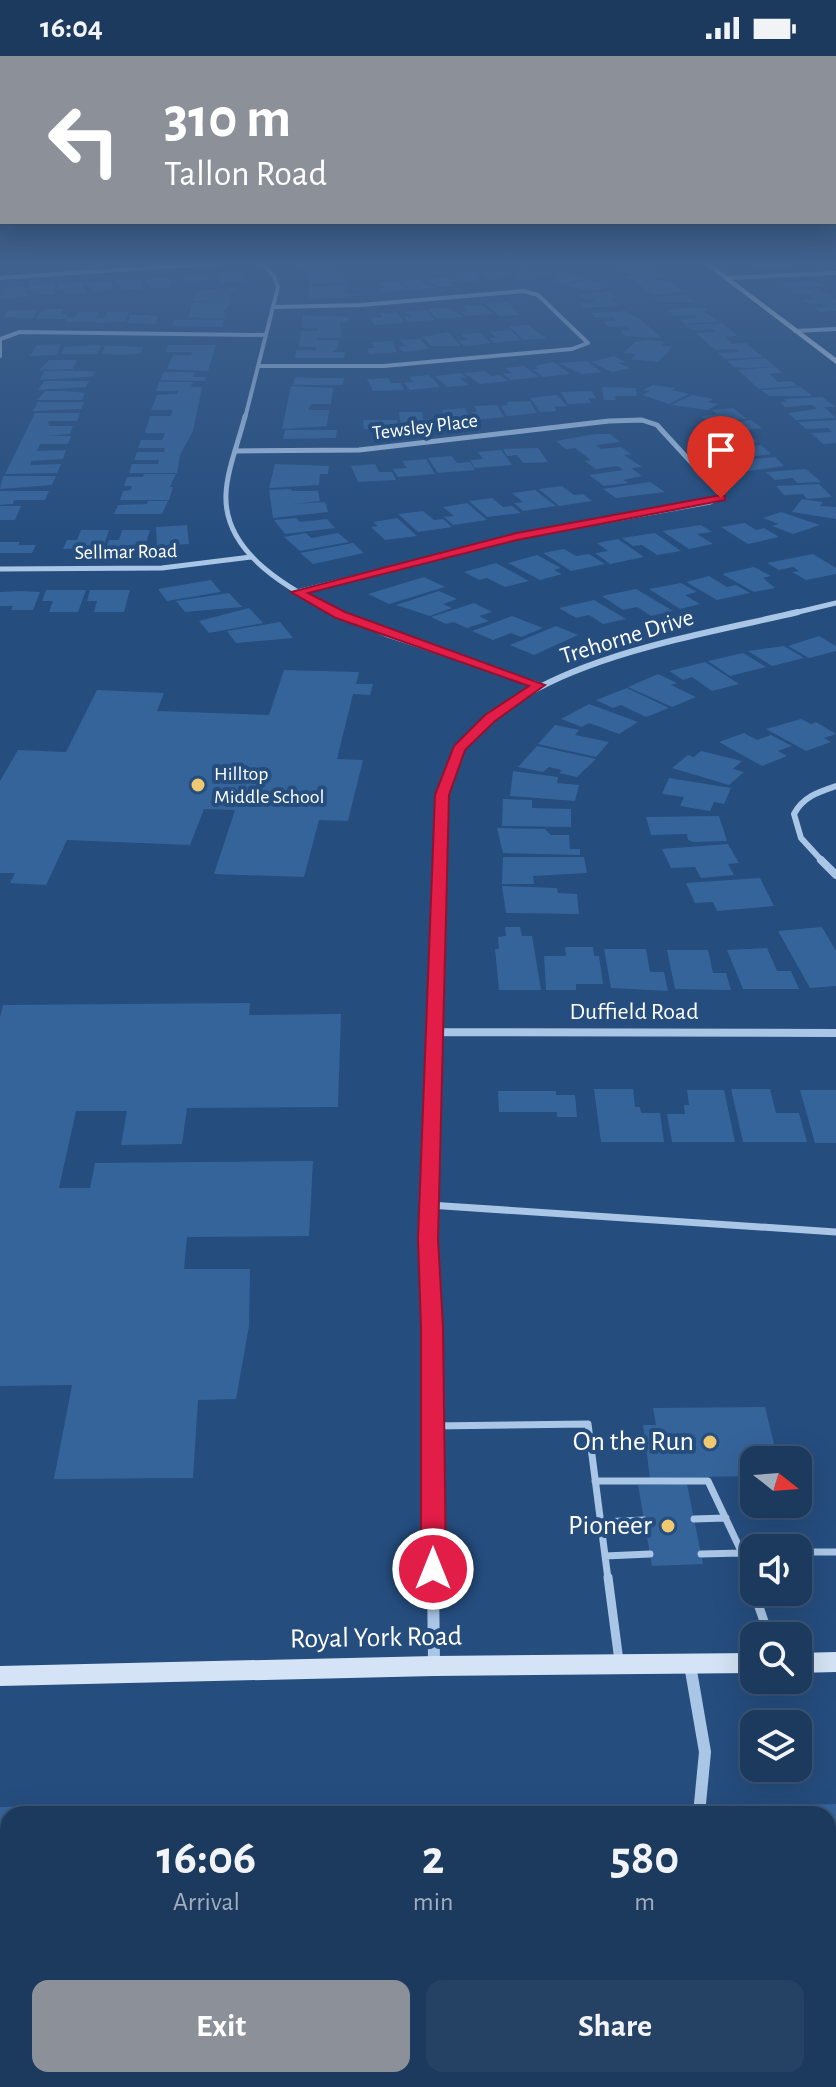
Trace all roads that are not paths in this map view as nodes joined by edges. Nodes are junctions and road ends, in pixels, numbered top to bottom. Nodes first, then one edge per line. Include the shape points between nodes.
1 (260, 358) edge
2 (483, 358) edge
3 (258, 366) junction
4 (237, 451) junction
5 (251, 557) junction
6 (0, 569) edge
7 (297, 592) junction
8 (836, 603) edge
9 (539, 685) junction
10 (836, 786) edge
11 (836, 875) edge
12 (433, 1032) junction
13 (836, 1033) edge
14 (429, 1205) junction
15 (836, 1232) edge
16 (433, 1426) junction
17 (595, 1481) junction
18 (726, 1518) junction
19 (694, 1519) dead end
20 (644, 1520) dead end
21 (600, 1522) junction
22 (740, 1549) edge
23 (812, 1552) edge
24 (836, 1552) edge
25 (740, 1553) edge
26 (650, 1554) dead end
27 (701, 1554) dead end
28 (605, 1556) junction
29 (836, 1662) edge
30 (740, 1663) edge
31 (812, 1663) edge
32 (620, 1664) junction
33 (690, 1664) junction
34 (434, 1666) junction
35 (0, 1676) edge
36 (700, 1806) edge

1 - 3 street
2 - 3 street via 410,365
3 - 4 street
4 - 5 street via 227,508
4 - 7 street, Tewsley Place via 359,450 642,420 666,432 722,496 503,540
5 - 6 street, Sellmar Road via 162,568
5 - 7 street
7 - 9 street via 340,615
8 - 9 street, Trehorne Drive via 642,649
9 - 12 street, Trehorne Drive via 490,718 459,749 442,795
10 - 11 street via 809,797 797,808 793,822 799,839
12 - 13 street, Duffield Road
12 - 14 street, Trehorne Drive
14 - 15 lane
14 - 16 street, Trehorne Drive
16 - 17 lane via 588,1424
16 - 34 street, Trehorne Drive
17 - 18 lane via 708,1481
17 - 21 lane
18 - 19 lane
18 - 22 lane
20 - 21 lane
21 - 28 lane
23 - 24 lane
25 - 27 lane
26 - 28 lane
28 - 32 lane
29 - 31 main road
30 - 33 main road, Royal York Road
32 - 33 main road, Royal York Road
32 - 34 main road, Royal York Road
33 - 36 street via 705,1752
34 - 35 main road, Royal York Road

